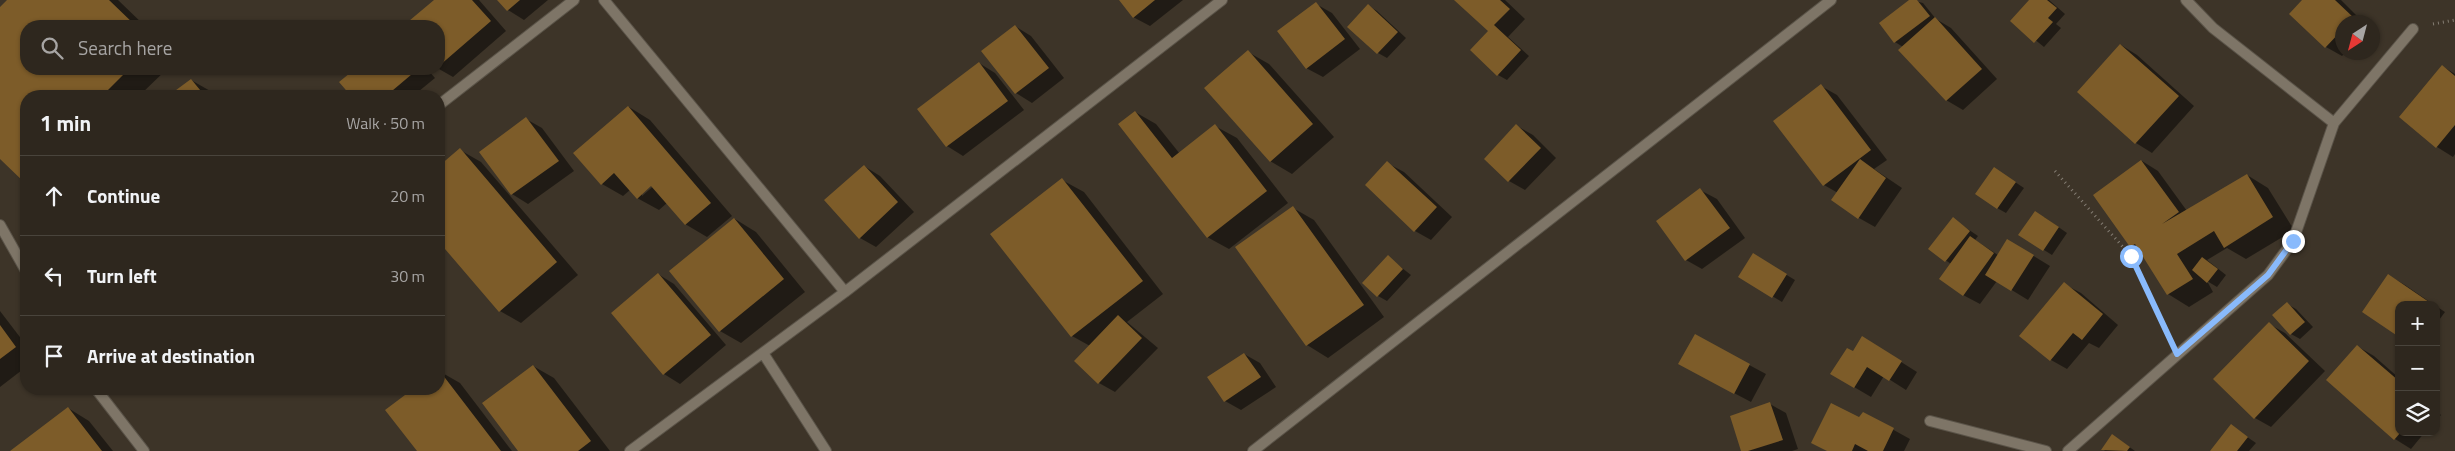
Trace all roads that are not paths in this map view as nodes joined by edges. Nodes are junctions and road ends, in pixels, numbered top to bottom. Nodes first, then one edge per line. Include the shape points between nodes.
1 (574, 0) edge
2 (604, 0) edge
3 (1222, 0) edge
4 (1831, 0) edge
5 (2186, 0) edge
6 (2413, 29) dead end
7 (445, 100) edge
8 (2334, 123) junction
9 (0, 225) edge
10 (20, 260) edge
11 (845, 292) junction
12 (763, 353) junction
13 (101, 395) edge
14 (1930, 421) dead end
15 (144, 451) edge
16 (630, 451) edge
17 (826, 451) edge
18 (1253, 451) edge
19 (2046, 451) edge
20 (2068, 451) edge

1 - 7 street
2 - 11 street
3 - 11 street
4 - 18 street
5 - 8 street via 2213,28
6 - 8 street
8 - 20 street via 2293,241 2268,275
9 - 10 street
11 - 12 street
12 - 16 street
12 - 17 street
13 - 15 street
14 - 19 street

